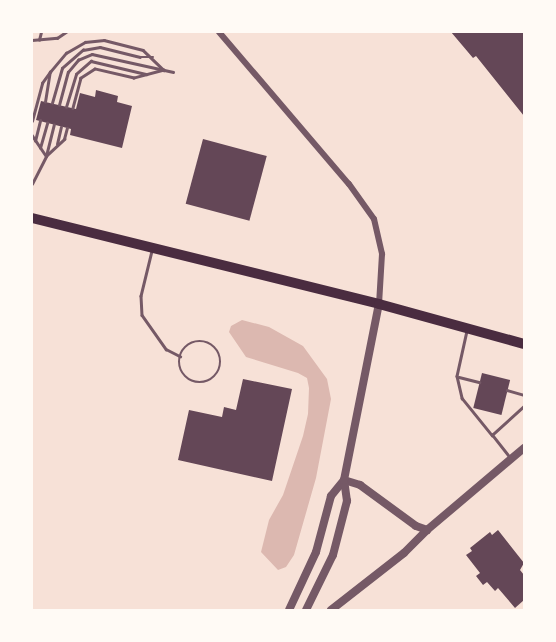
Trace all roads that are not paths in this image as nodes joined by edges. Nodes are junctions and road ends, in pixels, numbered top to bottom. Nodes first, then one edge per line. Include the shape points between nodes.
1 (41, 32) edge
2 (66, 32) edge
3 (219, 32) edge
4 (32, 40) edge
5 (39, 40) junction
6 (152, 57) junction
7 (164, 70) junction
8 (50, 72) junction
9 (173, 72) dead end
10 (149, 76) junction
11 (45, 102) dead end
12 (52, 103) dead end
13 (59, 105) dead end
14 (66, 107) dead end
15 (73, 108) dead end
16 (32, 121) edge
17 (40, 121) dead end
18 (47, 123) dead end
19 (54, 125) dead end
20 (61, 127) dead end
21 (67, 128) dead end
22 (32, 135) edge
23 (35, 141) junction
24 (56, 147) junction
25 (40, 148) junction
26 (46, 156) junction
27 (32, 184) edge
28 (32, 218) edge
29 (153, 247) junction
30 (379, 304) junction
31 (467, 328) junction
32 (524, 344) edge
33 (180, 356) junction
34 (457, 376) junction
35 (480, 382) dead end
36 (507, 390) dead end
37 (524, 394) edge
38 (524, 406) edge
39 (492, 435) junction
40 (524, 448) edge
41 (512, 460) junction
42 (344, 480) junction
43 (426, 530) junction
44 (289, 611) edge
45 (306, 611) edge
46 (331, 611) edge

1 - 5 lane
2 - 5 lane
3 - 30 street via 374,219 381,244
4 - 5 lane
6 - 7 lane
6 - 8 lane via 143,50 94,40 66,53
6 - 12 lane via 100,47 83,50 62,68
7 - 9 lane
7 - 10 lane
7 - 13 lane via 98,55 85,57 68,72
8 - 11 lane
8 - 16 lane via 42,83
10 - 14 lane via 92,61 76,74
10 - 15 lane via 134,78 95,69 81,78
17 - 23 lane
18 - 25 lane
19 - 26 lane
20 - 24 lane
21 - 24 lane
22 - 23 lane
23 - 25 lane
24 - 26 lane
25 - 26 lane
26 - 27 lane
28 - 29 main road
29 - 30 main road
29 - 33 lane via 141,296 142,315 166,349
30 - 31 main road
30 - 42 street
31 - 32 main road
31 - 34 lane
33 - 33 lane via 183,374 193,382 206,382 219,370 219,354 207,343 189,344
34 - 35 lane
34 - 39 lane via 462,398
36 - 37 lane
38 - 39 lane
39 - 41 lane
40 - 41 street
41 - 43 street
42 - 43 street via 360,485
42 - 44 street via 331,496 316,552
42 - 45 street via 347,501 337,540
43 - 46 street

